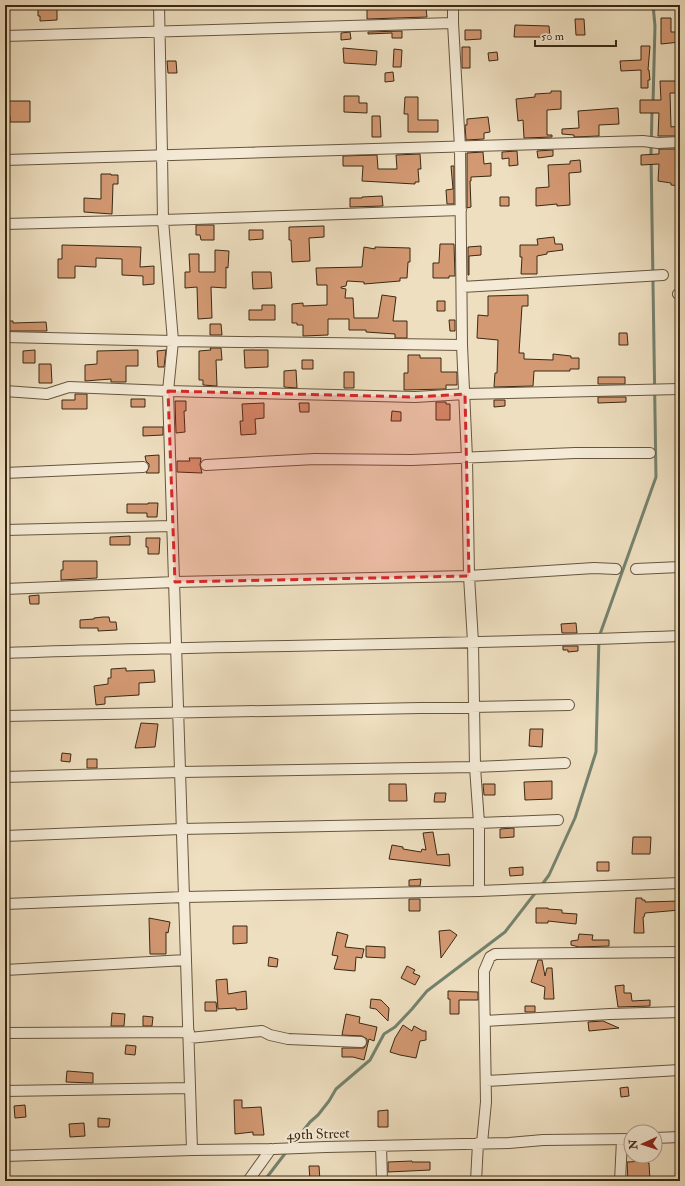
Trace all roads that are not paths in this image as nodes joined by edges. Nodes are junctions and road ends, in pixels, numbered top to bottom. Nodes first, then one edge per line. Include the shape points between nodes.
1 (159, 5) edge
2 (453, 5) edge
3 (453, 23) junction
4 (159, 32) junction
5 (5, 36) edge
6 (680, 142) edge
7 (460, 147) junction
8 (162, 154) junction
9 (5, 160) edge
10 (461, 210) junction
11 (163, 220) junction
12 (5, 224) edge
13 (663, 275) dead end
14 (462, 287) junction
15 (5, 337) edge
16 (174, 341) junction
17 (462, 344) junction
18 (680, 389) edge
19 (5, 391) edge
20 (168, 391) junction
21 (465, 394) junction
22 (650, 453) dead end
23 (467, 458) junction
24 (206, 465) dead end
25 (143, 467) dead end
26 (5, 473) edge
27 (172, 526) junction
28 (5, 530) edge
29 (680, 567) edge
30 (616, 568) dead end
31 (636, 569) dead end
32 (469, 576) junction
33 (175, 582) junction
34 (5, 589) edge
35 (680, 636) edge
36 (473, 642) junction
37 (177, 648) junction
38 (5, 653) edge
39 (568, 705) dead end
40 (474, 706) junction
41 (179, 712) junction
42 (5, 716) edge
43 (565, 762) dead end
44 (475, 767) junction
45 (181, 772) junction
46 (5, 777) edge
47 (558, 820) dead end
48 (478, 823) junction
49 (181, 829) junction
50 (5, 836) edge
51 (680, 883) edge
52 (479, 891) junction
53 (184, 897) junction
54 (5, 904) edge
55 (680, 952) edge
56 (186, 960) junction
57 (5, 970) edge
58 (680, 1012) edge
59 (485, 1021) junction
60 (5, 1033) edge
61 (189, 1035) junction
62 (361, 1042) dead end
63 (680, 1070) edge
64 (486, 1081) junction
65 (190, 1088) junction
66 (5, 1091) edge
67 (680, 1137) edge
68 (663, 1138) edge
69 (623, 1139) edge
70 (480, 1143) junction
71 (381, 1146) junction
72 (272, 1149) junction
73 (192, 1150) junction
74 (5, 1156) edge
75 (623, 1160) edge
76 (248, 1181) edge
77 (382, 1181) edge
78 (476, 1181) edge
79 (620, 1181) edge

1 - 4 street
2 - 3 street
3 - 4 street
3 - 7 street
4 - 5 street
4 - 8 street
6 - 7 street
7 - 8 street
7 - 10 street
8 - 9 street
8 - 11 street
10 - 11 street
10 - 14 street
11 - 12 street
11 - 16 street
13 - 14 street
14 - 17 street
15 - 16 street
16 - 17 street
16 - 20 street
17 - 21 street
18 - 21 street
19 - 20 street via 47,394 69,386
20 - 21 street via 415,397
20 - 27 street
21 - 23 street
22 - 23 street via 575,453
23 - 24 street via 315,459
23 - 32 street
25 - 26 street
27 - 28 street
27 - 33 street
29 - 31 street
30 - 32 street
32 - 33 street
32 - 36 street
33 - 34 street
33 - 37 street
35 - 36 street
36 - 37 street
36 - 40 street
37 - 38 street
37 - 41 street
39 - 40 street
40 - 41 street
40 - 44 street
41 - 42 street
41 - 45 street
43 - 44 street
44 - 45 street
44 - 48 street
45 - 46 street
45 - 49 street
47 - 48 street
48 - 49 street
48 - 52 street
49 - 50 street
49 - 53 street
51 - 52 street
52 - 53 street
53 - 54 street
53 - 56 street
55 - 59 street via 495,954 490,957 484,971
56 - 57 street
56 - 61 street
58 - 59 street
59 - 64 street
60 - 61 street
61 - 62 street via 262,1031 288,1038
61 - 65 street
63 - 64 street
64 - 70 street via 486,1102
65 - 66 street
65 - 73 street
67 - 68 street
69 - 70 street, 49th Street
70 - 71 street, 49th Street
70 - 78 street
71 - 72 street, 49th Street
71 - 77 street
72 - 73 street, 49th Street
72 - 76 street
73 - 74 street, 49th Street
75 - 79 street

